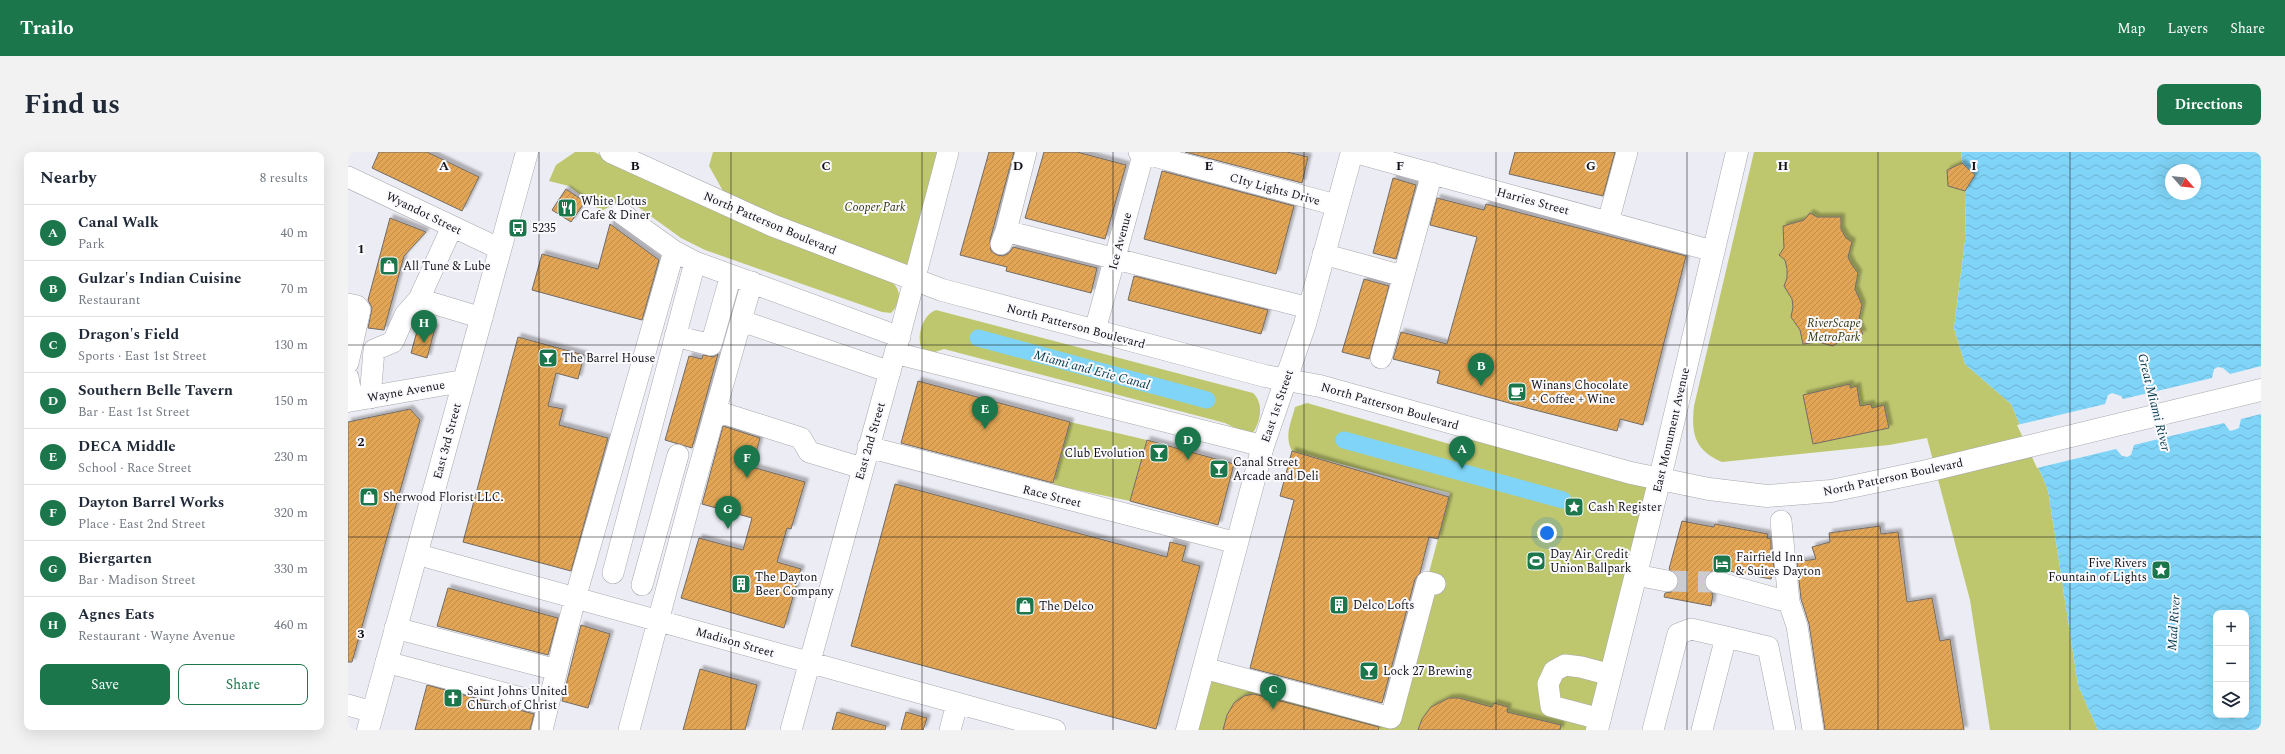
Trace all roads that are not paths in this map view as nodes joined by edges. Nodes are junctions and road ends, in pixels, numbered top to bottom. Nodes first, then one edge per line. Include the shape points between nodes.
1 (527, 152) edge
2 (611, 152) edge
3 (948, 152) edge
4 (1026, 152) edge
5 (1142, 152) edge
6 (1352, 152) edge
7 (1627, 152) edge
8 (1737, 152) edge
9 (1432, 173) junction
10 (348, 177) edge
11 (1336, 206) junction
12 (621, 212) dead end
13 (1608, 222) junction
14 (452, 227) junction
15 (500, 249) junction
16 (674, 251) junction
17 (1713, 251) junction
18 (1323, 254) junction
19 (1115, 260) junction
20 (695, 262) junction
21 (731, 275) junction
22 (1403, 276) junction
23 (913, 281) junction
24 (752, 282) junction
25 (420, 299) junction
26 (348, 304) edge
27 (1309, 308) junction
28 (482, 318) junction
29 (742, 321) junction
30 (1095, 330) junction
31 (675, 336) junction
32 (895, 354) junction
33 (1381, 358) dead end
34 (348, 362) edge
35 (348, 377) edge
36 (464, 381) junction
37 (1285, 381) junction
38 (2261, 390) edge
39 (357, 400) edge
40 (716, 411) junction
41 (1262, 446) junction
42 (868, 447) junction
43 (678, 455) dead end
44 (862, 468) junction
45 (1660, 478) junction
46 (632, 500) junction
47 (663, 509) junction
48 (686, 516) junction
49 (1781, 521) dead end
50 (1237, 543) junction
51 (416, 554) junction
52 (613, 573) dead end
53 (1636, 575) junction
54 (1667, 581) tunnel mouth
55 (1716, 582) tunnel mouth
56 (1435, 584) dead end
57 (642, 585) dead end
58 (575, 599) junction
59 (1789, 602) junction
60 (658, 621) junction
61 (395, 628) junction
62 (1726, 637) junction
63 (560, 660) junction
64 (386, 662) junction
65 (808, 663) junction
66 (1215, 671) dead end
67 (1611, 675) junction
68 (957, 704) junction
69 (348, 705) edge
70 (548, 705) junction
71 (370, 721) edge
72 (1598, 724) edge
73 (542, 730) edge
74 (629, 730) edge
75 (791, 730) edge
76 (950, 730) edge
77 (1055, 730) edge
78 (1187, 730) edge
79 (1653, 730) edge
80 (1702, 730) edge
81 (1785, 730) edge
82 (1813, 730) edge

1 - 15 main road, East 3rd Street
2 - 23 main road, North Patterson Boulevard via 774,226
3 - 23 street, East 2nd Street
4 - 19 street via 1004,238
5 - 11 street, CIty Lights Drive
5 - 19 street, Ice Avenue
6 - 9 street, Harries Street
6 - 11 main road, East 1st Street
7 - 13 street
8 - 17 main road, East Monument Avenue
9 - 13 street, Harries Street
9 - 22 street
10 - 14 street, Wyandot Street
11 - 18 main road, East 1st Street
12 - 16 street
13 - 17 street, Harries Street
14 - 15 street, Wyandot Street
14 - 25 street
15 - 28 main road, East 3rd Street
16 - 20 street
16 - 58 street
17 - 45 main road, East Monument Avenue
18 - 22 street
18 - 27 main road, East 1st Street
19 - 27 street
19 - 30 street, Ice Avenue
20 - 21 street
20 - 31 street
21 - 24 street
21 - 31 street via 711,345
22 - 33 street
23 - 30 main road, North Patterson Boulevard
23 - 32 street, East 2nd Street
24 - 29 street
24 - 32 street
25 - 28 street
25 - 39 street via 405,315 393,342 374,350
26 - 34 street via 357,306 360,310
27 - 37 main road, East 1st Street
28 - 36 main road, East 3rd Street
29 - 32 street
29 - 40 street
30 - 37 main road, North Patterson Boulevard
31 - 46 street
32 - 41 street
32 - 42 street, East 2nd Street
35 - 39 street
36 - 39 main road, Wayne Avenue
36 - 51 main road, East 3rd Street
37 - 41 main road, East 1st Street
37 - 45 main road, North Patterson Boulevard via 1320,386 1631,473
38 - 45 main road, North Patterson Boulevard via 1927,471 1831,491 1767,496 1709,489
40 - 44 street via 801,438 809,452
40 - 48 street
41 - 50 main road, East 1st Street
42 - 44 street, East 2nd Street
42 - 50 street, Race Street
43 - 47 street
44 - 65 street, East 2nd Street
45 - 53 main road, East Monument Avenue
46 - 47 street
46 - 52 street
47 - 48 street
47 - 57 street
48 - 60 street
49 - 59 street
50 - 78 main road, East 1st Street
51 - 58 street, Madison Street
51 - 61 main road, East 3rd Street
53 - 54 street
53 - 67 main road, East Monument Avenue
55 - 59 street
56 - 66 street via 1427,582 1392,718
58 - 60 street, Madison Street
58 - 63 street
59 - 82 street via 1797,626
60 - 65 street, Madison Street
60 - 74 street
61 - 63 street
61 - 64 main road, East 3rd Street
62 - 79 street via 1691,629 1678,634
62 - 80 street
62 - 81 street via 1768,647
63 - 70 street
64 - 70 street
64 - 71 main road, East 3rd Street
65 - 68 street, Madison Street
65 - 75 street, East 2nd Street
67 - 72 main road, East Monument Avenue
67 - 72 street via 1565,665 1554,671 1548,684 1551,706
68 - 76 street
68 - 77 street, Madison Street
69 - 71 street
70 - 73 street

